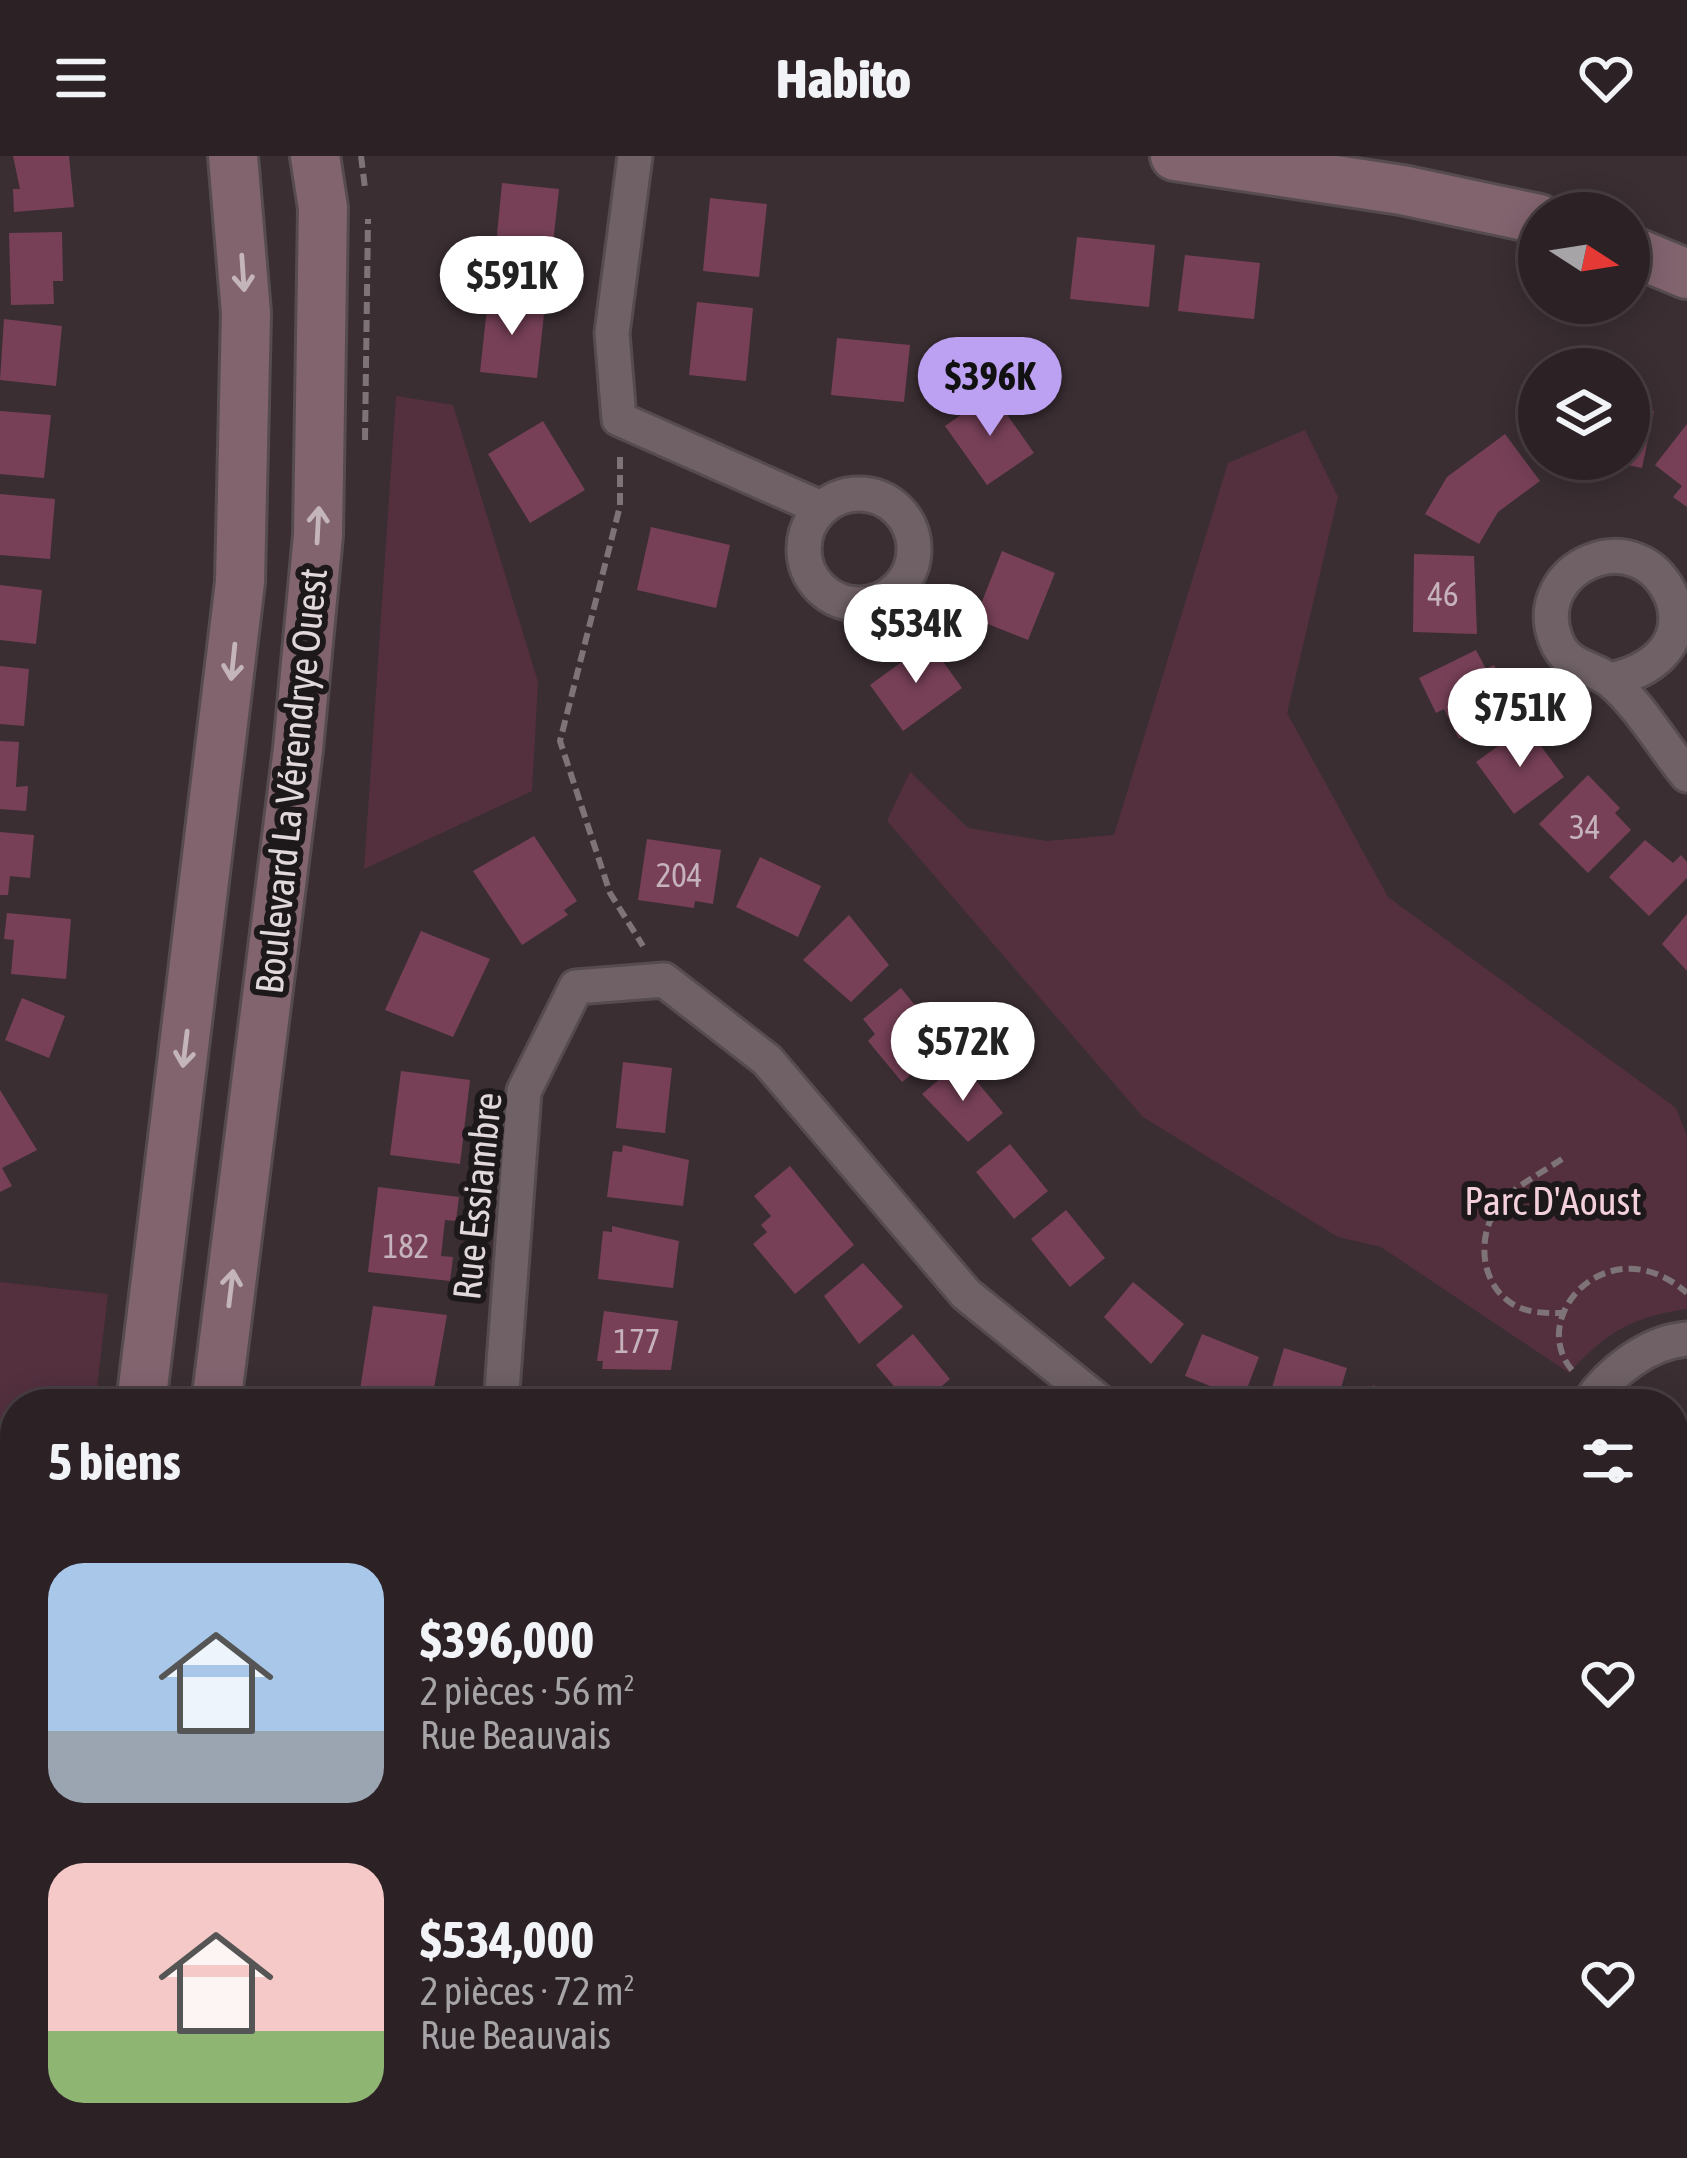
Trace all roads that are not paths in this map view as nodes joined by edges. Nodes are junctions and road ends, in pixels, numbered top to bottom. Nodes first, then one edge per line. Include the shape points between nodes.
1 (233, 156) edge
2 (315, 156) edge
3 (635, 156) edge
4 (1201, 158) edge
5 (1518, 215) edge
6 (1650, 259) edge
7 (1687, 274) edge
8 (820, 508) dead end
9 (1610, 680) dead end
10 (1687, 775) edge
11 (1687, 1339) edge
12 (143, 1389) edge
13 (218, 1389) edge
14 (502, 1389) edge
15 (1083, 1389) edge
16 (1602, 1389) edge

1 -> 12 main road, Boulevard La Vérendrye Ouest via 246,313 241,582
13 -> 2 main road, Boulevard La Vérendrye Ouest via 318,535 323,232
3 - 8 street via 612,334 619,419
4 - 5 main road
6 - 7 main road
9 - 10 street
11 - 16 street via 1631,1360
14 - 15 street, Rue Essiambre via 524,1091 576,987 664,980 767,1060 966,1294

